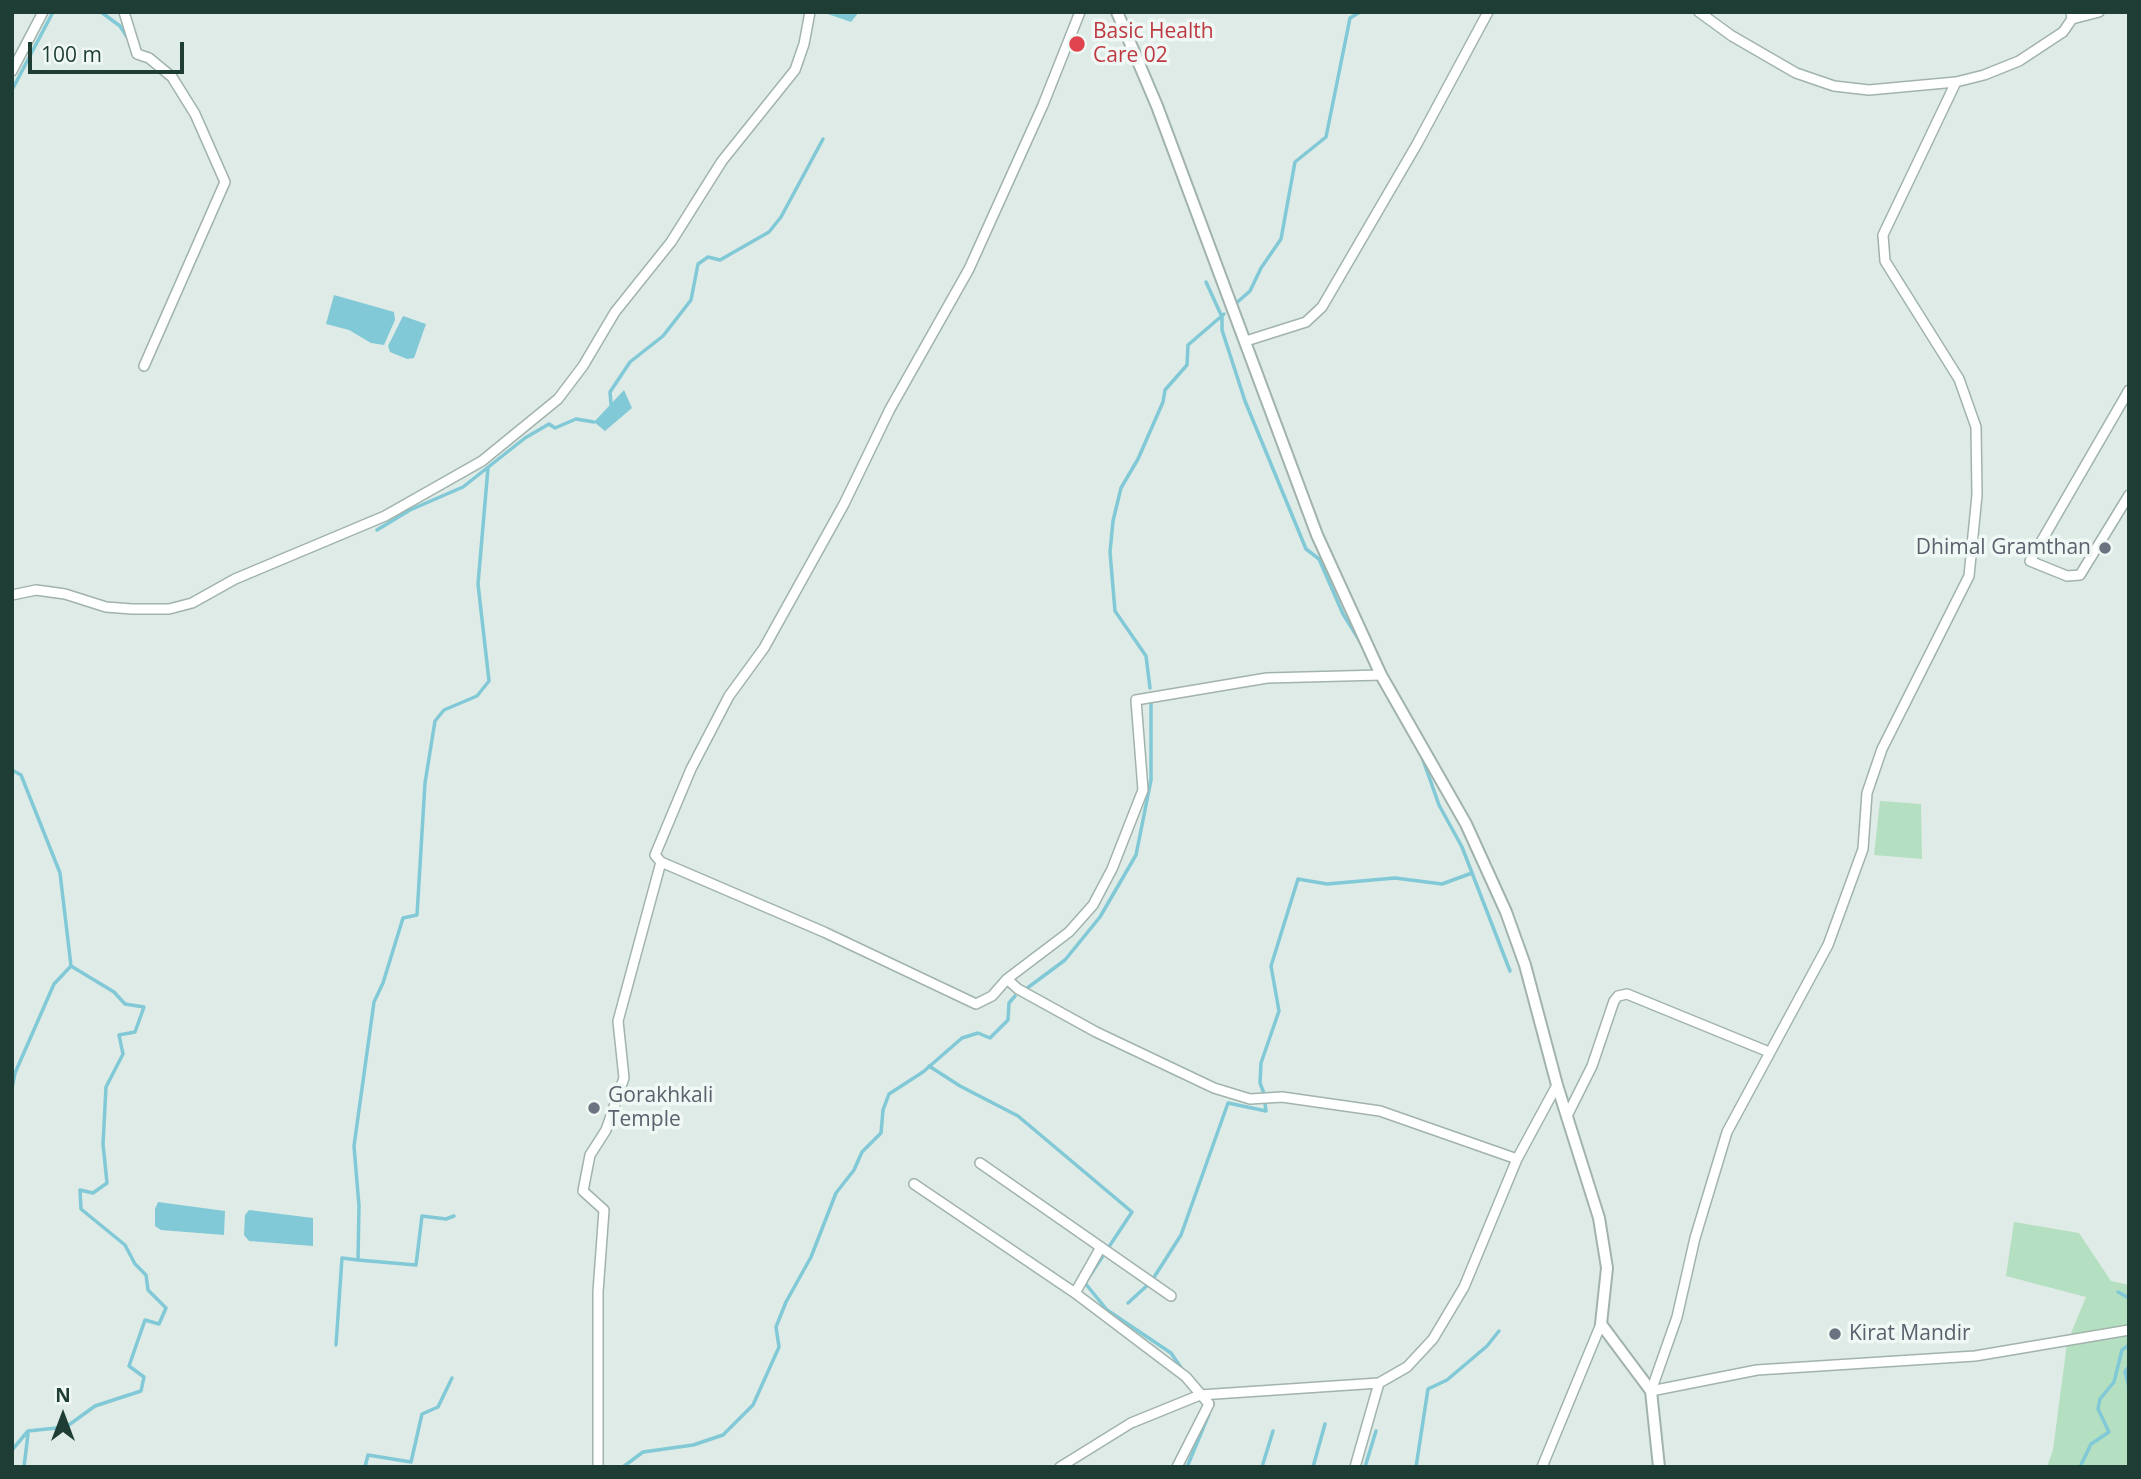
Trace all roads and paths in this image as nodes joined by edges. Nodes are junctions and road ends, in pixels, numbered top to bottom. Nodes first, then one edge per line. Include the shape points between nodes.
1 (43, 12) edge
2 (124, 12) edge
3 (810, 12) edge
4 (1080, 12) edge
5 (1117, 12) edge
6 (1488, 12) edge
7 (1699, 12) edge
8 (2099, 12) edge
9 (2071, 16) edge
10 (12, 71) edge
11 (1956, 82) junction
12 (1246, 341) junction
13 (144, 366) dead end
14 (2129, 390) edge
15 (2129, 495) edge
16 (12, 595) edge
17 (1381, 675) junction
18 (661, 862) junction
19 (1007, 979) junction
20 (1769, 1052) junction
21 (1557, 1085) junction
22 (1568, 1114) junction
23 (1517, 1158) junction
24 (981, 1163) dead end
25 (914, 1184) dead end
26 (1101, 1247) junction
27 (1075, 1293) junction
28 (1171, 1296) dead end
29 (1601, 1324) junction
30 (2129, 1330) edge
31 (1380, 1384) junction
32 (1651, 1391) junction
33 (1200, 1395) junction
34 (598, 1467) edge
35 (1060, 1467) edge
36 (1177, 1467) edge
37 (1355, 1467) edge
38 (1542, 1467) edge
39 (1660, 1467) edge

1 - 10 street
2 - 13 street via 137,54 172,77 195,114 225,182
3 - 16 street via 795,70 722,160 671,242 615,312 583,366 558,399 482,461 385,516 235,579 192,603 169,609 132,609 36,590
4 - 18 street via 970,269 764,648 729,696 691,769 655,855
5 - 12 street
6 - 12 street via 1322,307 1306,321
7 - 11 street via 1772,60 1834,86 1870,90
8 - 9 street
9 - 11 street via 2063,32 2019,61
11 - 20 street via 1883,235 1885,261 1959,379 1976,427 1976,516 1969,576 1882,749 1867,793 1863,849 1828,945
12 - 17 street via 1317,535
14 - 15 street via 2030,561 2067,576 2080,575
17 - 19 street via 1267,678 1136,699 1143,790 1112,869 1093,905 1069,932
17 - 21 street via 1466,824 1506,912
18 - 19 street via 976,1004 992,996
18 - 34 street via 618,1021 624,1077 606,1130 590,1155 583,1191 604,1210 598,1293
19 - 23 street via 1096,1032 1214,1088 1250,1099 1282,1097 1380,1111
20 - 22 street via 1627,995 1618,996
20 - 32 street via 1727,1132 1677,1317
21 - 22 street
21 - 23 street
22 - 29 street via 1599,1217 1608,1268
23 - 31 street via 1464,1287 1433,1339 1407,1367
24 - 26 street
25 - 27 street
26 - 27 street
26 - 28 street
27 - 33 street via 1186,1377
29 - 32 street
29 - 38 street
30 - 32 street via 1975,1356 1757,1370
31 - 33 street
31 - 37 street
32 - 39 street
33 - 35 street via 1131,1423
33 - 36 street via 1209,1404

